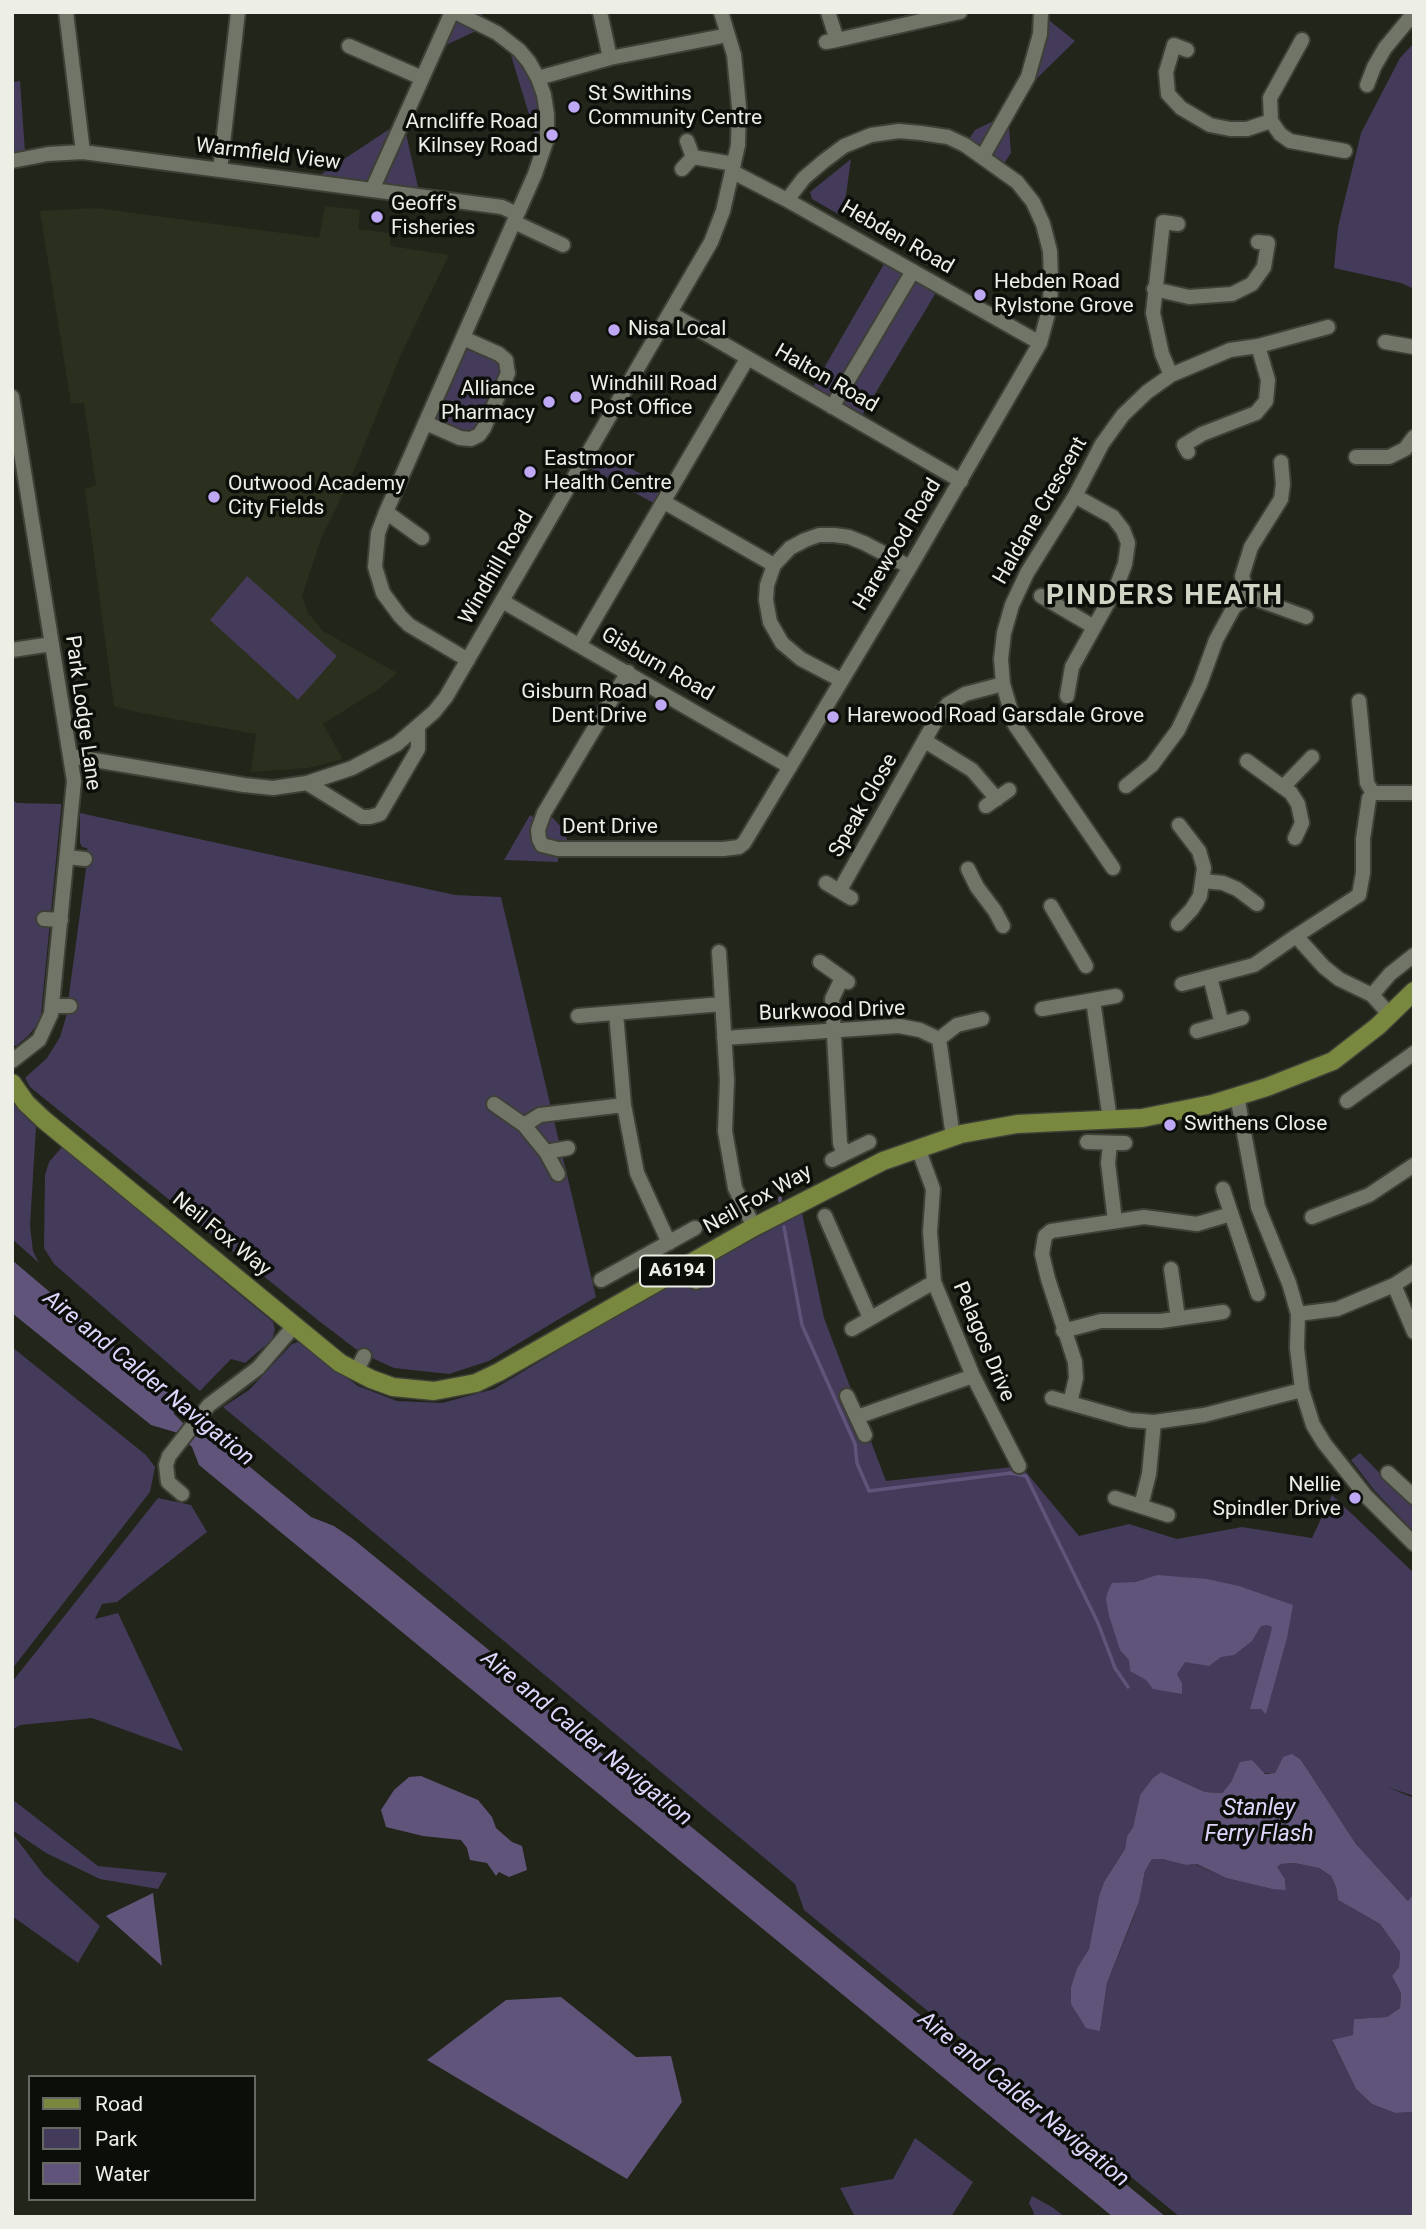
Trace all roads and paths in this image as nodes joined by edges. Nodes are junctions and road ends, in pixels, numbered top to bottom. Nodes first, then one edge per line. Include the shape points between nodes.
1 (66, 12) edge
2 (238, 12) edge
3 (453, 12) edge
4 (600, 12) edge
5 (722, 12) edge
6 (828, 12) edge
7 (960, 12) edge
8 (1041, 12) edge
9 (1414, 13) edge
10 (905, 18) edge
11 (1414, 25) edge
12 (728, 35) junction
13 (1302, 40) dead end
14 (349, 46) dead end
15 (1187, 50) dead end
16 (610, 58) junction
17 (422, 78) junction
18 (538, 78) junction
19 (1271, 121) junction
20 (687, 141) dead end
21 (1345, 151) dead end
22 (83, 152) junction
23 (983, 156) junction
24 (693, 157) junction
25 (12, 161) edge
26 (733, 168) junction
27 (682, 169) dead end
28 (220, 170) junction
29 (372, 190) junction
30 (787, 200) junction
31 (515, 218) junction
32 (1178, 224) dead end
33 (1258, 242) dead end
34 (563, 245) dead end
35 (913, 271) junction
36 (1154, 289) junction
37 (670, 313) junction
38 (1328, 327) dead end
39 (463, 338) junction
40 (1385, 342) dead end
41 (1040, 343) junction
42 (1258, 346) junction
43 (1414, 347) edge
44 (747, 359) junction
45 (1171, 375) junction
46 (12, 397) edge
47 (832, 407) junction
48 (426, 423) junction
49 (1414, 437) edge
50 (1188, 452) dead end
51 (1356, 457) dead end
52 (1281, 462) dead end
53 (961, 481) junction
54 (1075, 496) junction
55 (664, 502) junction
56 (386, 512) junction
57 (422, 538) dead end
58 (774, 565) junction
59 (910, 567) junction
60 (1041, 596) dead end
61 (1248, 596) junction
62 (502, 601) junction
63 (1306, 617) dead end
64 (1094, 627) junction
65 (52, 644) junction
66 (580, 644) junction
67 (12, 650) edge
68 (468, 660) junction
69 (628, 672) junction
70 (841, 680) junction
71 (1003, 684) junction
72 (1067, 696) dead end
73 (1359, 701) dead end
74 (418, 726) junction
75 (1378, 732) dead end
76 (1363, 734) junction
77 (925, 741) junction
78 (70, 756) junction
79 (1247, 761) dead end
80 (1308, 766) dead end
81 (789, 767) junction
82 (1129, 779) dead end
83 (307, 783) junction
84 (1284, 786) junction
85 (1009, 790) dead end
86 (1373, 793) junction
87 (1414, 793) edge
88 (1179, 825) dead end
89 (1295, 838) dead end
90 (67, 857) junction
91 (85, 859) dead end
92 (968, 869) dead end
93 (1113, 869) dead end
94 (1203, 881) junction
95 (826, 883) dead end
96 (1257, 904) dead end
97 (1051, 906) dead end
98 (44, 919) dead end
99 (61, 920) junction
100 (1178, 924) dead end
101 (1003, 926) dead end
102 (1296, 936) junction
103 (719, 952) dead end
104 (1414, 955) edge
105 (820, 962) dead end
106 (1086, 966) dead end
107 (1210, 977) junction
108 (1182, 984) dead end
109 (1414, 991) edge
110 (1372, 995) junction
111 (1116, 996) dead end
112 (1093, 1000) junction
113 (722, 1004) junction
114 (52, 1006) junction
115 (70, 1006) dead end
116 (1042, 1009) dead end
117 (616, 1013) junction
118 (1390, 1015) junction
119 (578, 1016) dead end
120 (1242, 1018) dead end
121 (982, 1019) dead end
122 (1222, 1024) junction
123 (833, 1030) junction
124 (1197, 1031) dead end
125 (724, 1038) junction
126 (939, 1039) junction
127 (1414, 1054) edge
128 (12, 1061) edge
129 (12, 1083) edge
130 (1232, 1098) junction
131 (1348, 1101) dead end
132 (494, 1104) dead end
133 (624, 1105) junction
134 (1110, 1120) junction
135 (524, 1125) junction
136 (953, 1137) junction
137 (869, 1142) dead end
138 (1087, 1142) dead end
139 (1125, 1143) dead end
140 (1110, 1144) junction
141 (918, 1148) junction
142 (568, 1149) dead end
143 (546, 1152) junction
144 (1414, 1165) edge
145 (558, 1174) dead end
146 (1223, 1189) dead end
147 (1231, 1214) junction
148 (825, 1216) dead end
149 (1312, 1217) dead end
150 (1115, 1221) junction
151 (754, 1227) junction
152 (695, 1228) dead end
153 (668, 1243) junction
154 (688, 1265) junction
155 (1171, 1269) dead end
156 (1414, 1272) edge
157 (601, 1280) dead end
158 (696, 1282) dead end
159 (934, 1282) junction
160 (1394, 1285) junction
161 (1258, 1294) dead end
162 (1223, 1312) dead end
163 (1297, 1314) junction
164 (870, 1318) junction
165 (1178, 1318) junction
166 (295, 1325) junction
167 (852, 1329) dead end
168 (1063, 1331) junction
169 (1414, 1332) edge
170 (973, 1376) junction
171 (1302, 1390) junction
172 (847, 1396) dead end
173 (1052, 1398) dead end
174 (1070, 1403) junction
175 (857, 1417) junction
176 (1154, 1422) junction
177 (865, 1435) dead end
178 (1019, 1466) dead end
179 (1388, 1473) dead end
180 (182, 1494) dead end
181 (1414, 1497) edge
182 (1115, 1498) dead end
183 (1141, 1506) junction
184 (1168, 1515) dead end
185 (1414, 1544) edge

1 - 22 street
2 - 28 street
3 - 17 street
3 - 18 street via 506,39
4 - 16 street
5 - 12 street, Windhill Road
6 - 10 street via 829,42
7 - 10 street
8 - 23 street via 1028,78
9 - 11 street via 1385,48 1367,85
12 - 16 street
12 - 26 street, Windhill Road via 740,107
13 - 19 street via 1270,98
14 - 17 street
15 - 19 street via 1174,45 1166,72 1168,94 1181,108 1210,125 1230,129
16 - 18 street
17 - 29 street
18 - 31 street via 547,114 547,139
19 - 21 street via 1290,141
20 - 24 street
22 - 25 street, Warmfield View
22 - 28 street, Warmfield View
23 - 30 street, Harewood Road via 948,137 899,131 871,135 824,160
23 - 41 street, Harewood Road via 1017,182 1043,224 1051,279 1050,306
24 - 26 street
24 - 27 street
26 - 30 street, Hebden Road
26 - 37 street, Windhill Road via 711,242
28 - 29 street, Warmfield View
29 - 31 street, Warmfield View via 502,207
30 - 35 street, Hebden Road
31 - 34 street, Warmfield View
31 - 39 street
32 - 36 street via 1163,222
33 - 36 street via 1268,243 1265,267 1252,284 1232,294 1189,297
35 - 41 street, Hebden Road
35 - 47 street
36 - 45 street via 1157,335
37 - 44 street, Halton Road
37 - 62 street, Windhill Road
38 - 42 street, Haldane Crescent
39 - 48 street
39 - 48 street via 499,354 506,360 508,373 479,435 460,438
40 - 43 street
41 - 53 street, Harewood Road
42 - 45 street, Haldane Crescent via 1230,350
42 - 50 street via 1268,380 1266,401 1256,413 1184,445
44 - 47 street, Halton Road
44 - 55 street
45 - 54 street, Haldane Crescent via 1123,415
46 - 65 street, Park Lodge Lane
47 - 53 street, Halton Road
48 - 56 street
49 - 51 street via 1405,449 1389,457
52 - 61 street via 1281,499 1251,547 1242,576
53 - 59 street, Harewood Road
54 - 64 street via 1113,517 1128,543 1116,589
54 - 71 street, Haldane Crescent via 1012,605 1001,659
55 - 58 street
55 - 66 street
56 - 57 street
56 - 68 street via 375,550 383,593 409,625
58 - 59 street via 805,540 834,535 864,543
58 - 70 street via 766,600 770,622 782,643
59 - 70 street, Harewood Road
60 - 64 street
61 - 63 street
61 - 82 street via 1226,620 1178,730 1152,765
62 - 66 street, Gisburn Road
62 - 68 street, Windhill Road
64 - 72 street via 1072,667
65 - 67 street
65 - 78 street, Park Lodge Lane
66 - 69 street, Gisburn Road
68 - 74 street, Windhill Road via 446,697
69 - 81 street, Gisburn Road
69 - 81 street, Dent Drive via 544,813 538,830 542,845 558,849 738,847 748,839
70 - 81 street, Harewood Road
71 - 77 street, Speak Close via 965,694 948,704
71 - 93 street, Haldane Crescent via 1015,725
73 - 76 street
74 - 83 street, Windhill Road via 397,744 352,768
74 - 83 street via 418,749 380,814 362,817
75 - 76 street
76 - 86 street via 1367,783
77 - 85 street, Speak Close via 972,771 991,802
77 - 95 street, Speak Close via 845,894
78 - 83 street, Windhill Road via 244,785 273,788
78 - 90 street, Park Lodge Lane via 74,782
79 - 84 street
80 - 84 street
84 - 89 street via 1308,827
86 - 87 street
86 - 102 street via 1363,839 1359,895
88 - 94 street via 1199,851
90 - 91 street
90 - 99 street, Park Lodge Lane
92 - 101 street
94 - 96 street via 1223,883
94 - 100 street via 1192,909
97 - 106 street
98 - 99 street
99 - 114 street, Park Lodge Lane
102 - 107 street via 1254,965
102 - 110 street via 1339,979
103 - 113 street
104 - 110 street
105 - 123 street via 846,980 832,996
107 - 108 street
107 - 122 street
109 - 118 main road, Neil Fox Way / A6194
110 - 118 street
111 - 112 street
112 - 116 street
112 - 134 street
113 - 117 street
113 - 125 street
114 - 115 street
114 - 128 street, Park Lodge Lane via 39,1040
117 - 119 street
117 - 133 street
118 - 130 main road, Neil Fox Way / A6194 via 1333,1061
120 - 122 street
121 - 126 street via 957,1025
122 - 124 street
123 - 125 street, Burkwood Drive
123 - 126 street, Burkwood Drive via 899,1026
123 - 137 street via 838,1157
125 - 151 street via 725,1131 735,1188
126 - 136 street
127 - 131 street
129 - 166 main road, Neil Fox Way / A6194 via 44,1120
130 - 134 main road, Neil Fox Way / A6194 via 1142,1118
130 - 163 street via 1262,1218
132 - 135 street
133 - 135 street via 540,1115
133 - 153 street via 637,1173
134 - 136 main road, Neil Fox Way / A6194 via 1017,1124
135 - 143 street
136 - 141 main road, Neil Fox Way / A6194
138 - 140 street
139 - 140 street
140 - 150 street
141 - 151 main road, Neil Fox Way / A6194 via 864,1168
141 - 159 street, Pelagos Drive via 933,1189
142 - 143 street
143 - 145 street
144 - 149 street via 1369,1195
146 - 147 street
147 - 150 street via 1198,1224 1144,1217
147 - 161 street
148 - 164 street
150 - 168 street via 1051,1231 1045,1236 1042,1254
151 - 154 main road, Neil Fox Way / A6194
152 - 153 street
153 - 157 street
154 - 158 street
154 - 166 main road, Neil Fox Way / A6194 via 499,1373 434,1391 404,1389 370,1379 360,1364 340,1363
155 - 165 street
156 - 160 street
159 - 164 street
159 - 170 street, Pelagos Drive
160 - 163 street via 1336,1309
160 - 169 street
162 - 165 street
163 - 171 street
164 - 167 street
165 - 168 street via 1101,1321
166 - 180 street via 268,1359 209,1405 174,1449 166,1475
168 - 174 street via 1075,1362
170 - 175 street
170 - 178 street, Pelagos Drive
171 - 176 street via 1204,1415
171 - 185 street via 1324,1443 1366,1496
172 - 175 street
173 - 174 street
174 - 176 street
175 - 177 street
176 - 183 street
179 - 181 street
182 - 183 street
183 - 184 street

